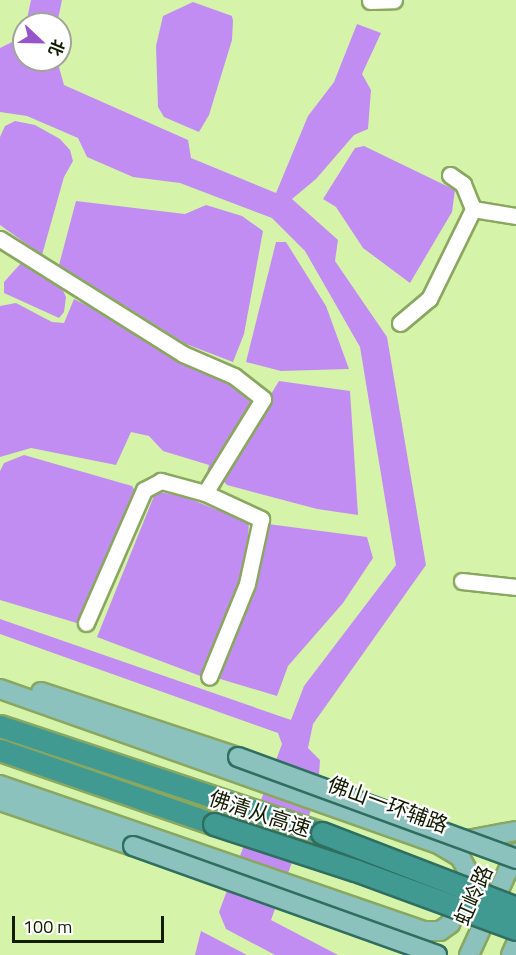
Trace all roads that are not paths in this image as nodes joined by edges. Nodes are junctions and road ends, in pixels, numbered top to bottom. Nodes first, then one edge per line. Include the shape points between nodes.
1 (394, 0) edge
2 (370, 1) edge
3 (450, 175) dead end
4 (473, 209) junction
5 (516, 216) edge
6 (0, 239) edge
7 (399, 323) dead end
8 (205, 493) junction
9 (462, 581) dead end
10 (516, 587) edge
11 (86, 623) dead end
12 (208, 677) dead end
13 (0, 682) edge
14 (0, 689) edge
15 (0, 726) edge
16 (0, 750) edge
17 (0, 785) edge
18 (0, 801) edge
19 (516, 831) edge
20 (440, 845) junction
21 (516, 853) edge
22 (516, 859) edge
23 (516, 908) edge
24 (392, 922) junction
25 (516, 929) edge
26 (516, 944) edge
27 (420, 955) edge
28 (437, 955) edge
29 (469, 955) edge
30 (511, 955) edge

1 - 2 street
3 - 4 street via 463,184
4 - 5 street
4 - 7 street via 429,299
6 - 8 street via 183,354 234,376 263,399
8 - 11 street via 161,481 144,490
8 - 12 street via 261,519 247,584
9 - 10 street
13 - 22 main road, 佛山一环辅路, bridge via 238,757
14 - 20 main road, 佛山一环辅路
15 - 23 highway, 佛清从高速, bridge via 322,833
16 - 25 highway, 佛清从高速, bridge
17 - 24 main road, 佛山一环辅路 via 290,883
18 - 28 main road, bridge
19 - 20 main road
20 - 24 main road, 佛山一环辅路 via 460,857 470,874 450,924 440,931 424,931
21 - 29 main road, 虹岭路
24 - 27 main road via 411,937
26 - 30 main road

